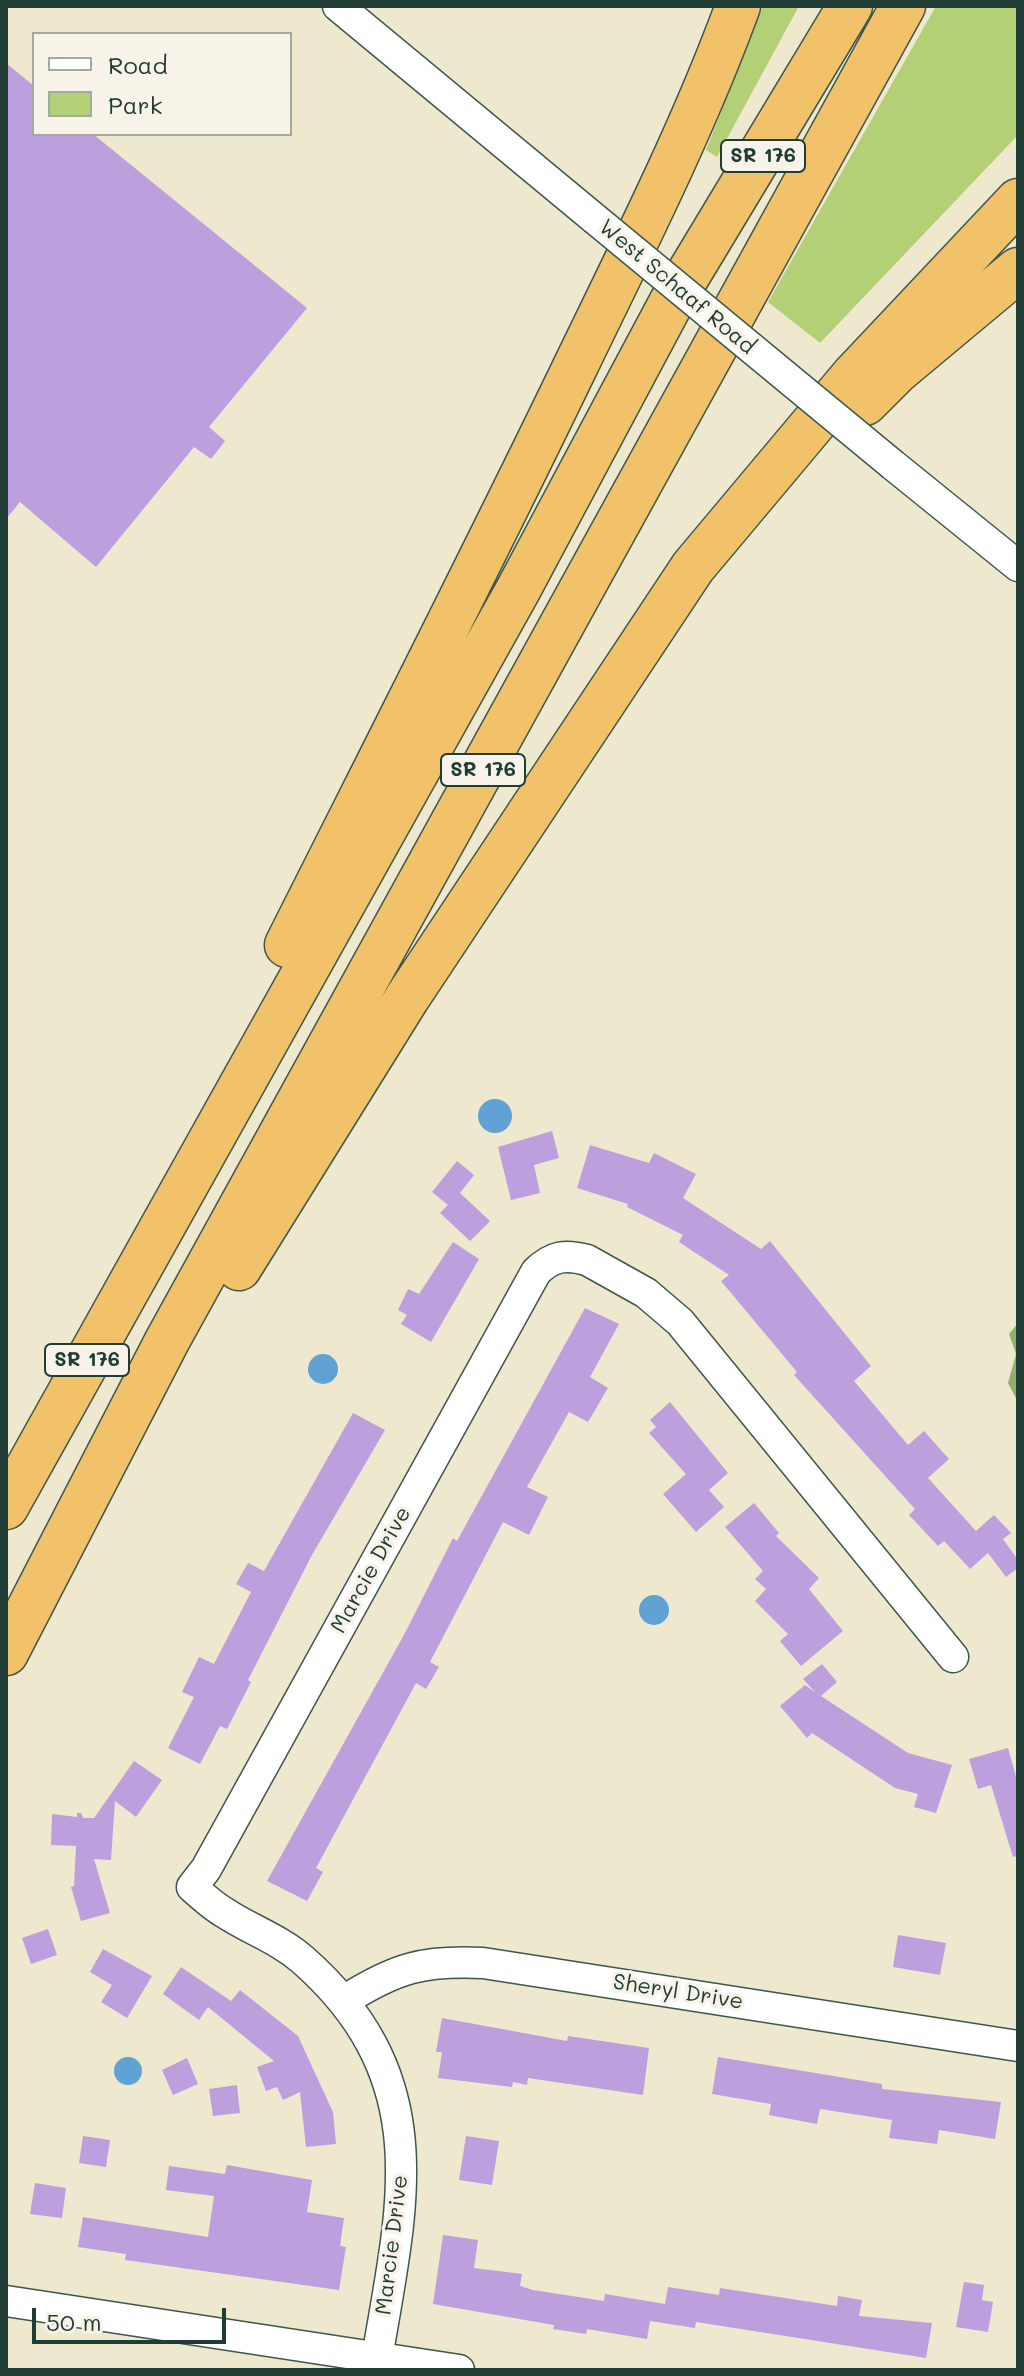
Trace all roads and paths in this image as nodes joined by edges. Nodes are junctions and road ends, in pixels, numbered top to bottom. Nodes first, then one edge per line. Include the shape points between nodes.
1 (338, 6) edge
2 (738, 6) edge
3 (817, 6) edge
4 (850, 6) edge
5 (903, 6) edge
6 (1018, 201) edge
7 (1018, 270) edge
8 (671, 303) junction
9 (1018, 566) edge
10 (594, 715) junction
11 (166, 1213) junction
12 (6, 1507) edge
13 (68, 1536) junction
14 (6, 1653) edge
15 (953, 1657) dead end
16 (345, 2000) junction
17 (1018, 2046) edge
18 (6, 2301) edge
19 (376, 2364) edge
20 (459, 2370) edge

1 - 9 street, West Schaaf Road, bridge
2 - 11 highway via 691,124 614,288 226,1066
3 - 8 highway via 716,200
4 - 8 highway, SR 176
5 - 13 highway, SR 176 via 167,1341
6 - 10 highway via 854,375 759,486 693,567
7 - 10 highway via 897,371 808,458
8 - 11 highway, SR 176 via 458,697
10 - 13 highway via 407,998
11 - 12 highway, SR 176
13 - 14 highway, SR 176
15 - 16 street, Marcie Drive via 665,1306 587,1260 560,1256 547,1261 525,1288 192,1887 224,1913 285,1945
16 - 17 street, Sheryl Drive via 387,1974 417,1964 483,1963
16 - 19 street, Marcie Drive via 389,2081 403,2147 400,2210
18 - 19 street
19 - 20 street

